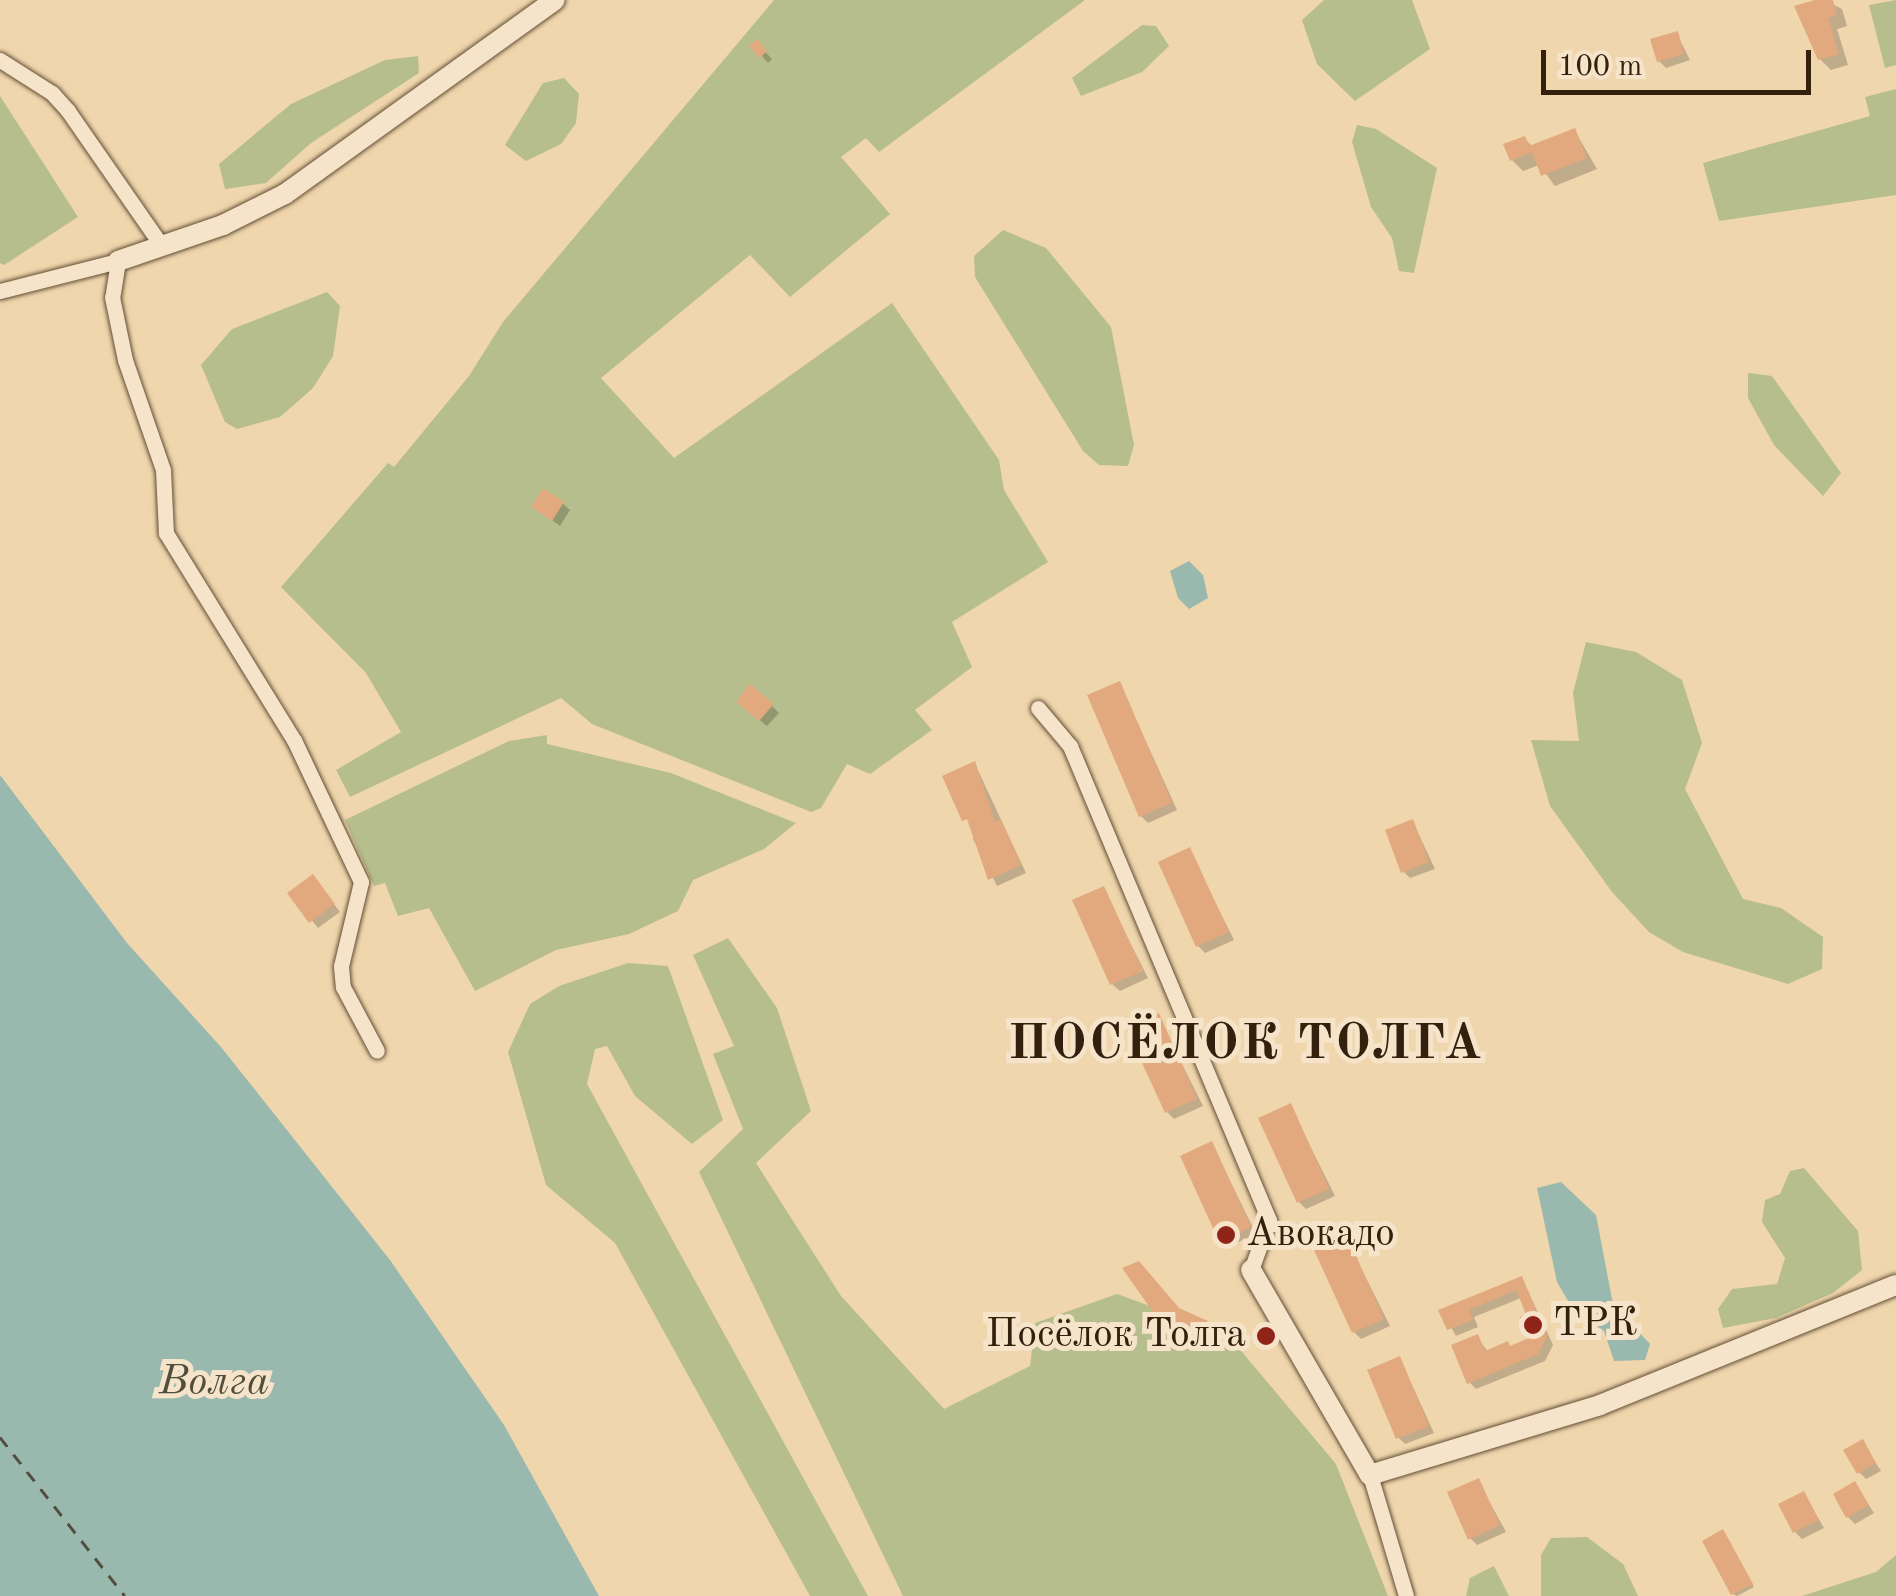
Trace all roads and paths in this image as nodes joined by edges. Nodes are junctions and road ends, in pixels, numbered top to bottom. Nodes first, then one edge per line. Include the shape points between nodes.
1 (556, 0) edge
2 (0, 60) edge
3 (161, 245) junction
4 (118, 262) junction
5 (0, 291) edge
6 (1038, 708) dead end
7 (378, 1051) dead end
8 (1251, 1270) joint
9 (1896, 1285) edge
10 (1370, 1475) junction
11 (1406, 1596) edge

1 - 3 street via 285,194
2 - 3 street via 52,92
3 - 4 street
4 - 5 street
4 - 7 street via 112,297 125,360 163,470 166,533 294,740 362,882 341,966 343,987
6 - 8 street via 1070,746 1269,1220
8 - 10 street
9 - 10 street via 1586,1410
10 - 11 street

